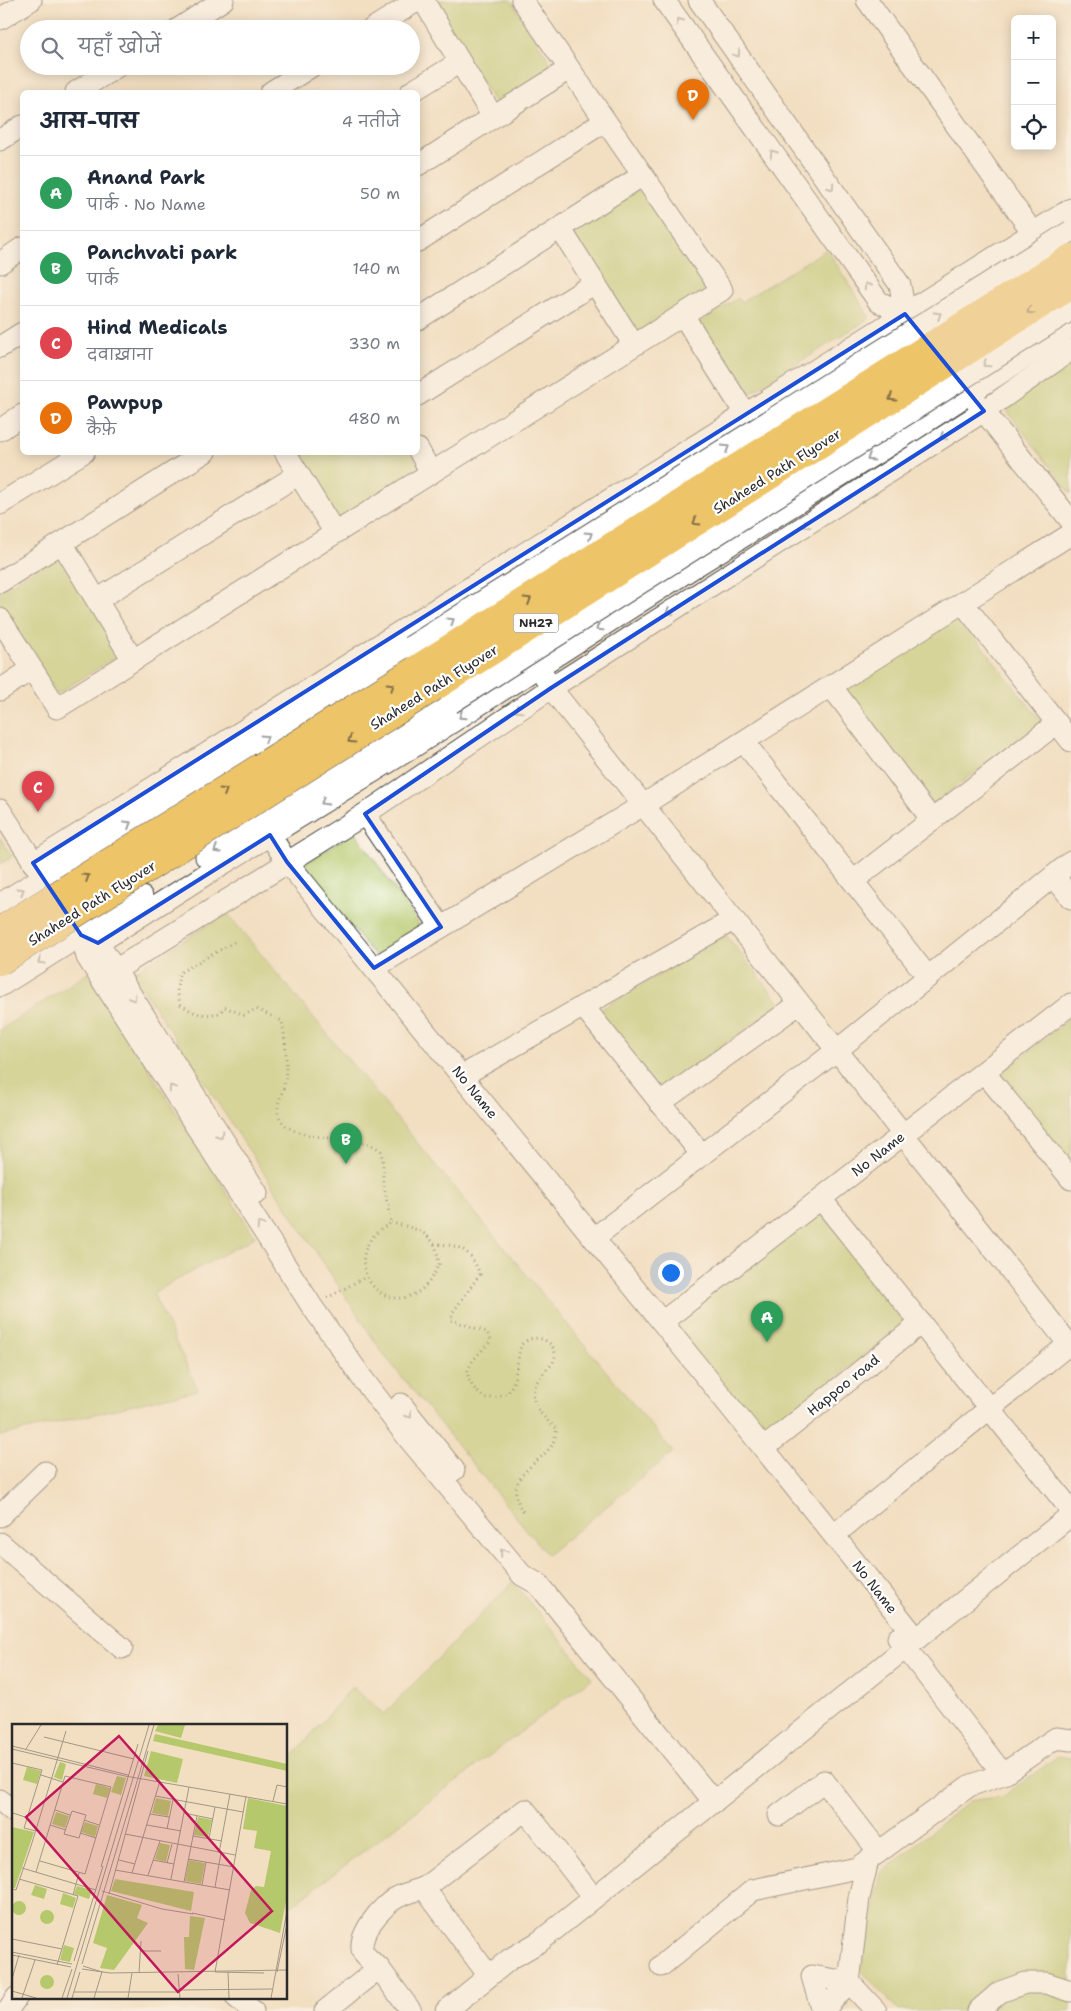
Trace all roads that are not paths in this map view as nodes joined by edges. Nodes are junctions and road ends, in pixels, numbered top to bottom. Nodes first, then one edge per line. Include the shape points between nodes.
1 (31, 0) edge
2 (223, 0) edge
3 (418, 0) edge
4 (423, 0) edge
5 (522, 0) edge
6 (664, 0) edge
7 (699, 0) edge
8 (867, 0) edge
9 (2, 14) edge
10 (192, 20) edge
11 (386, 20) edge
12 (460, 62) junction
13 (569, 69) junction
14 (103, 75) edge
15 (298, 75) edge
16 (79, 90) edge
17 (274, 90) edge
18 (413, 90) edge
19 (493, 117) junction
20 (605, 121) junction
21 (20, 127) edge
22 (0, 140) edge
23 (420, 164) edge
24 (643, 175) junction
25 (1071, 208) edge
26 (560, 228) junction
27 (1071, 231) edge
28 (1033, 233) junction
29 (420, 240) edge
30 (20, 249) edge
31 (1071, 258) edge
32 (0, 262) edge
33 (595, 283) junction
34 (1071, 285) edge
35 (1071, 310) edge
36 (905, 314) junction
37 (683, 315) junction
38 (420, 318) edge
39 (1071, 327) edge
40 (20, 334) edge
41 (634, 346) junction
42 (0, 347) edge
43 (1071, 350) edge
44 (969, 393) junction
45 (420, 394) edge
46 (984, 411) junction
47 (746, 414) junction
48 (20, 416) edge
49 (0, 430) edge
50 (420, 452) edge
51 (79, 455) edge
52 (200, 455) edge
53 (287, 455) edge
54 (432, 472) junction
55 (299, 474) junction
56 (0, 504) edge
57 (1071, 521) edge
58 (335, 533) junction
59 (1071, 534) edge
60 (62, 543) junction
61 (0, 582) edge
62 (97, 600) junction
63 (963, 603) junction
64 (0, 619) edge
65 (133, 660) junction
66 (540, 666) junction
67 (32, 669) junction
68 (830, 686) junction
69 (551, 688) junction
70 (0, 690) edge
71 (1057, 723) junction
72 (1071, 740) edge
73 (744, 742) junction
74 (643, 806) junction
75 (0, 810) edge
76 (365, 814) junction
77 (932, 820) junction
78 (270, 835) junction
79 (287, 862) junction
80 (1071, 862) edge
81 (38, 870) junction
82 (1054, 876) junction
83 (854, 881) junction
84 (1071, 898) edge
85 (0, 904) edge
86 (733, 920) junction
87 (441, 927) junction
88 (0, 931) edge
89 (90, 939) junction
90 (0, 961) edge
91 (374, 968) junction
92 (108, 975) junction
93 (928, 977) junction
94 (0, 986) edge
95 (799, 1004) junction
96 (1071, 1004) edge
97 (584, 1006) junction
98 (836, 1051) junction
99 (984, 1072) junction
100 (462, 1076) junction
101 (660, 1102) junction
102 (902, 1135) junction
103 (702, 1155) junction
104 (1071, 1179) edge
105 (821, 1199) junction
106 (594, 1238) junction
107 (662, 1322) junction
108 (921, 1322) junction
109 (1068, 1338) edge
110 (990, 1408) junction
111 (764, 1448) junction
112 (45, 1472) dead end
113 (1070, 1507) edge
114 (0, 1516) edge
115 (834, 1535) junction
116 (0, 1543) edge
117 (538, 1584) junction
118 (907, 1639) junction
119 (122, 1648) dead end
120 (1071, 1740) edge
121 (1003, 1774) junction
122 (710, 1797) junction
123 (0, 1800) edge
124 (12, 1810) edge
125 (779, 1815) dead end
126 (874, 1856) junction
127 (424, 1888) junction
128 (586, 1888) junction
129 (510, 1959) junction
130 (661, 1966) dead end
131 (378, 1968) junction
132 (489, 1976) junction
133 (849, 1982) junction
134 (1071, 1991) edge
135 (237, 1998) edge
136 (253, 2011) edge
137 (325, 2011) edge
138 (411, 2011) edge
139 (446, 2011) edge
140 (823, 2011) edge
141 (876, 2011) edge
142 (978, 2011) edge

1 - 9 street
2 - 10 street
3 - 11 street
4 - 12 street
5 - 13 street
36 -> 6 street via 879,302
7 -> 36 street via 900,285
8 - 28 street
12 - 18 street
12 - 19 street
13 - 19 street
13 - 20 street
14 - 16 street
15 - 17 street
19 - 23 street
20 - 24 street
20 - 29 street
21 - 22 street
24 - 26 street
24 - 37 street via 722,290
25 - 28 street
26 - 33 street
26 - 38 street
81 -> 27 street, bridge via 410,647
28 - 36 street
30 - 32 street
88 -> 31 highway, Shaheed Path Flyover / NH27, bridge
33 - 41 street
33 - 45 street
34 -> 90 highway, Shaheed Path Flyover / NH27, bridge
35 -> 89 street, bridge via 452,703
36 - 44 street
36 - 47 street
37 - 41 street
37 - 47 street
39 - 44 street
40 - 42 street
41 - 54 street
43 - 46 street
44 - 46 street
44 -> 66 street
46 - 57 street
46 -> 69 street
47 - 81 street
48 - 49 street
50 - 54 street
51 - 56 street
52 - 60 street
53 - 55 street
54 - 58 street
55 - 58 street
55 - 62 street
58 - 65 street
59 - 63 street
60 - 61 street
60 - 62 street
62 - 65 street
63 - 68 street
63 - 71 street
64 - 67 street
65 - 67 street via 57,708
66 - 69 street
66 -> 78 street
67 - 70 street
68 - 73 street
68 - 77 street
69 - 74 street
69 -> 76 street
71 - 72 street
71 - 77 street
73 - 74 street
73 - 83 street
74 - 86 street
74 - 87 street
75 - 81 street
76 - 79 street
76 - 87 street
77 - 83 street
78 - 79 street, No Name
78 - 89 street
79 - 91 street, No Name
79 - 92 street
80 - 82 street
85 -> 81 street
81 - 89 street
82 - 84 street
82 - 93 street
83 - 93 street
86 - 95 street
86 - 97 street
87 - 91 street
89 - 92 street via 87,957
89 -> 94 street
91 - 100 street, No Name
92 -> 117 street via 368,1362 533,1566
117 -> 92 street via 522,1574 408,1438 311,1306
93 - 98 street
95 - 98 street
95 - 101 street
96 - 99 street, No Name
97 - 100 street
97 - 101 street
98 - 102 street
98 - 103 street
99 - 102 street, No Name
99 - 104 street
100 - 106 street, No Name
101 - 103 street
102 - 105 street, No Name
102 - 109 street
103 - 106 street
105 - 107 street, No Name
105 - 108 street
106 - 107 street, No Name
107 - 111 street, No Name
108 - 110 street
108 - 111 street, Happoo road
109 - 110 street
110 - 113 street
110 - 115 street
111 - 115 street, No Name
112 - 114 street
113 - 118 street
115 - 118 street, No Name
116 - 119 street
117 - 122 street
118 - 121 street, No Name
118 - 122 street
120 - 121 street via 1056,1738
121 - 126 street via 969,1786
122 - 128 street
122 - 129 street via 539,1942
123 - 124 street
125 - 126 street via 824,1780
126 - 130 street via 857,1868 753,1890
126 - 133 street via 859,1898
127 - 128 street via 524,1810
127 - 131 street via 396,1897 371,1922 361,1945 364,1954
127 - 132 street
128 - 129 street via 531,1932
129 - 132 street
131 - 137 street
131 - 138 street
132 - 139 street
133 - 140 street
133 - 140 street via 812,1976
133 - 141 street
134 - 142 street via 1046,1983 1025,1983 1000,1992
135 - 136 street

